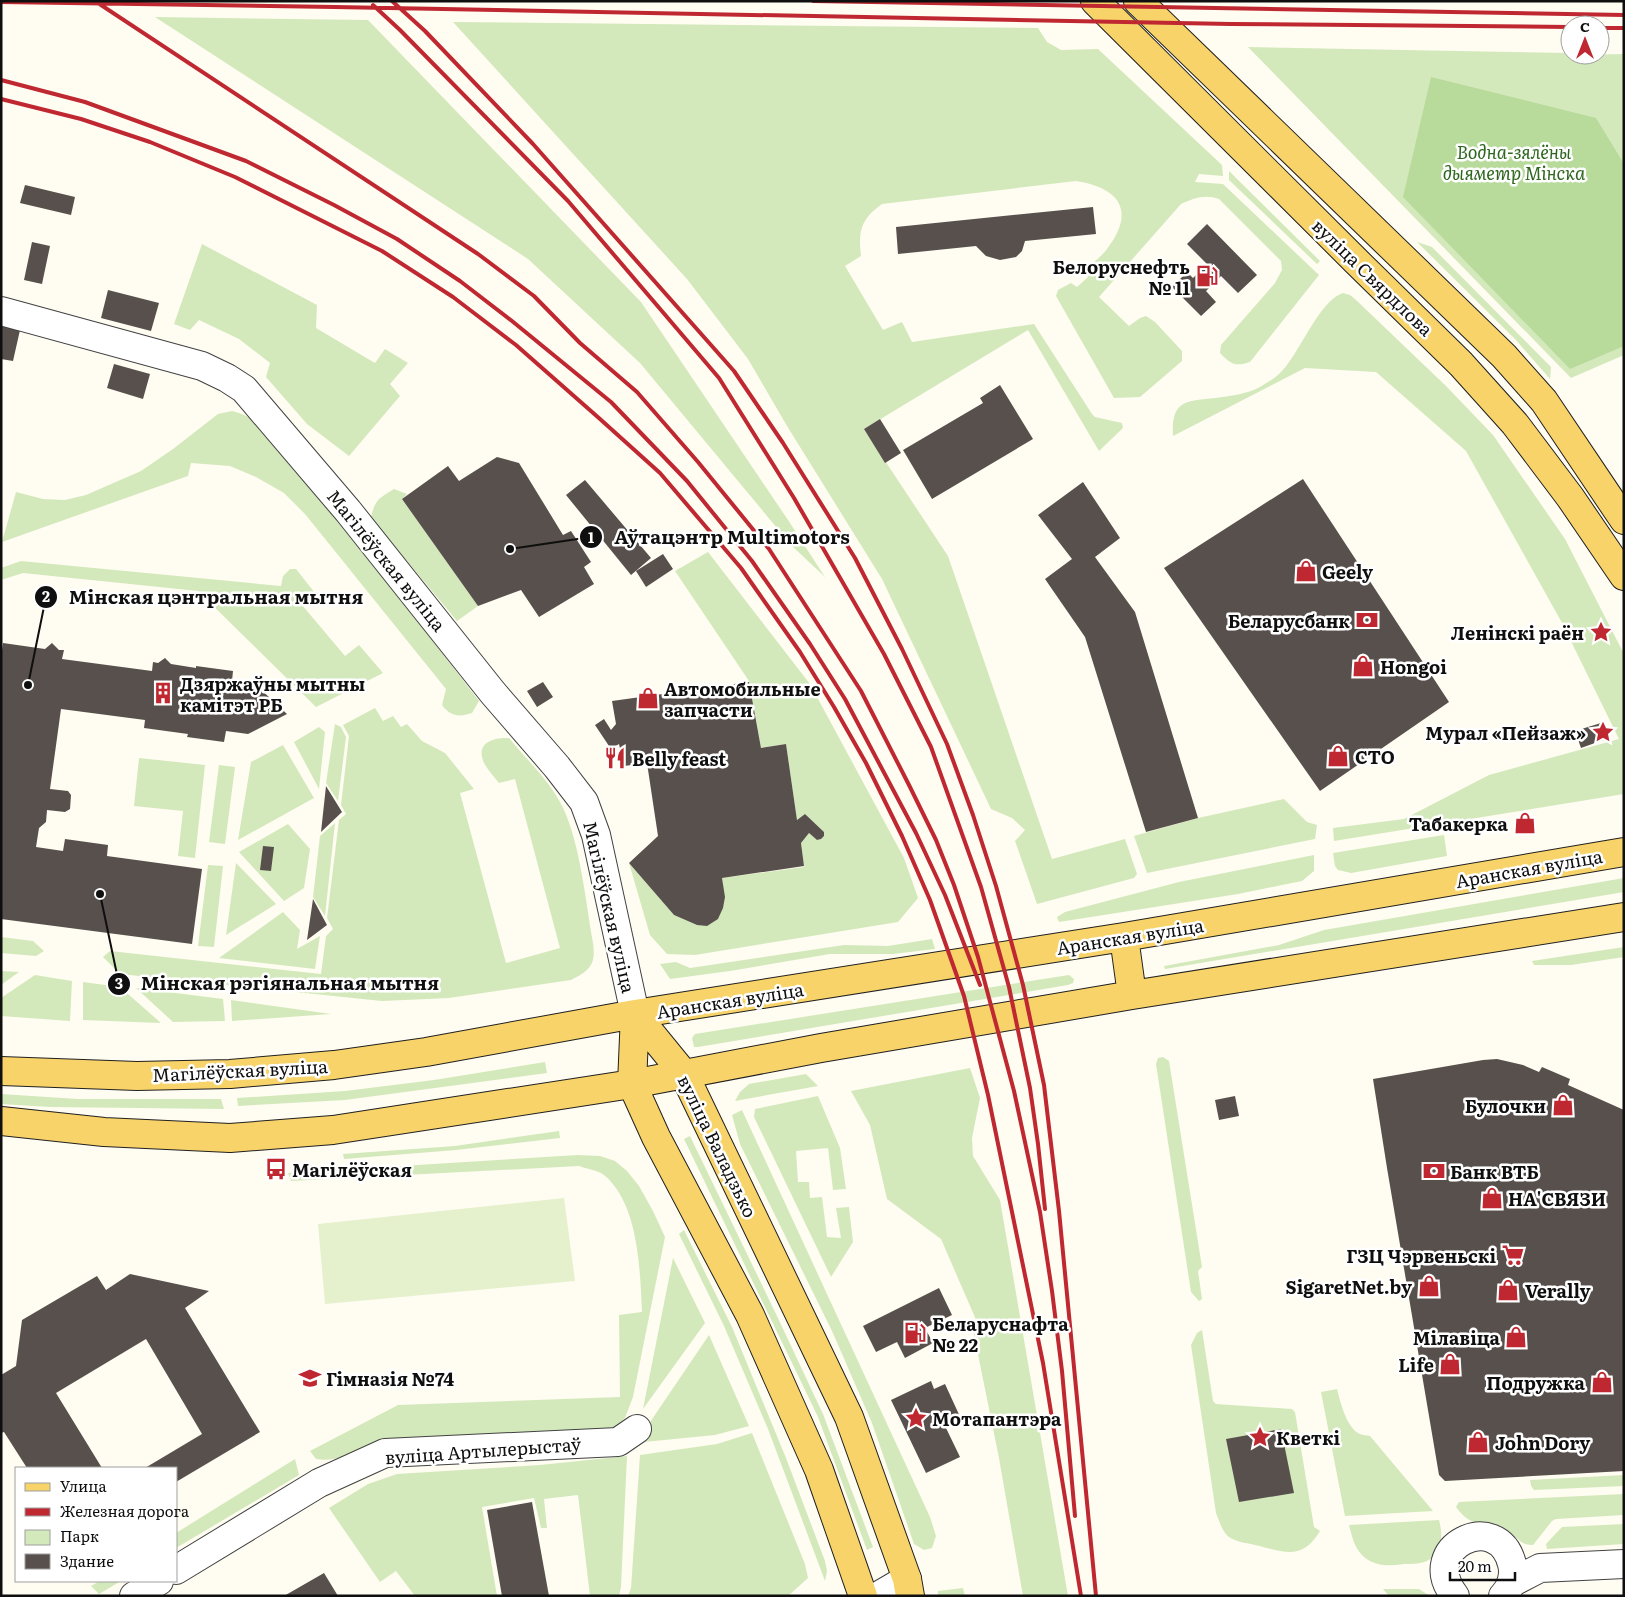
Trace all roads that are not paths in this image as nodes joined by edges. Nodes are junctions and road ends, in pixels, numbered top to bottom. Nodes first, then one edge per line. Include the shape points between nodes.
1 (1095, 1) edge
2 (1138, 1) edge
3 (1, 311) edge
4 (1624, 520) edge
5 (1624, 576) edge
6 (1624, 852) edge
7 (1624, 917) edge
8 (1124, 937) junction
9 (1132, 994) junction
10 (635, 1014) junction
11 (1, 1071) edge
12 (684, 1074) junction
13 (632, 1084) junction
14 (1, 1121) edge
15 (637, 1429) dead end
16 (1510, 1555) junction
17 (1624, 1564) edge
18 (1540, 1568) junction
19 (178, 1569) edge
20 (157, 1582) edge
21 (908, 1587) edge
22 (1507, 1589) edge
23 (134, 1596) edge
24 (863, 1596) edge
25 (878, 1596) edge
26 (1455, 1596) edge

1 - 5 main road, вуліца Свярдлова via 1461,364 1515,424
2 - 4 main road, вуліца Свярдлова via 1504,356 1544,401
3 - 10 street, Магілёўская вуліца via 202,366 244,389 584,802 596,835
6 - 8 main road, Аранская вуліца
7 - 9 main road
8 - 9 main road
8 - 10 main road, Аранская вуліца
9 - 12 main road
10 - 11 main road, Магілёўская вуліца via 426,1052 334,1065 230,1074 138,1076
10 - 12 main road, вуліца Валадзько
10 - 13 main road
12 - 13 main road
12 - 21 main road, вуліца Валадзько via 849,1417
13 - 14 main road via 333,1130 230,1138 104,1132
13 - 24 main road via 656,1137 750,1316 819,1470
15 - 19 street, вуліца Артылерыстаў via 618,1442 385,1452 319,1483
16 - 18 street
16 - 22 street via 1514,1569
16 - 26 street via 1492,1538 1467,1538 1456,1545 1447,1555 1444,1571 1448,1587
17 - 18 street
18 - 22 street
20 - 23 street
21 - 25 street

